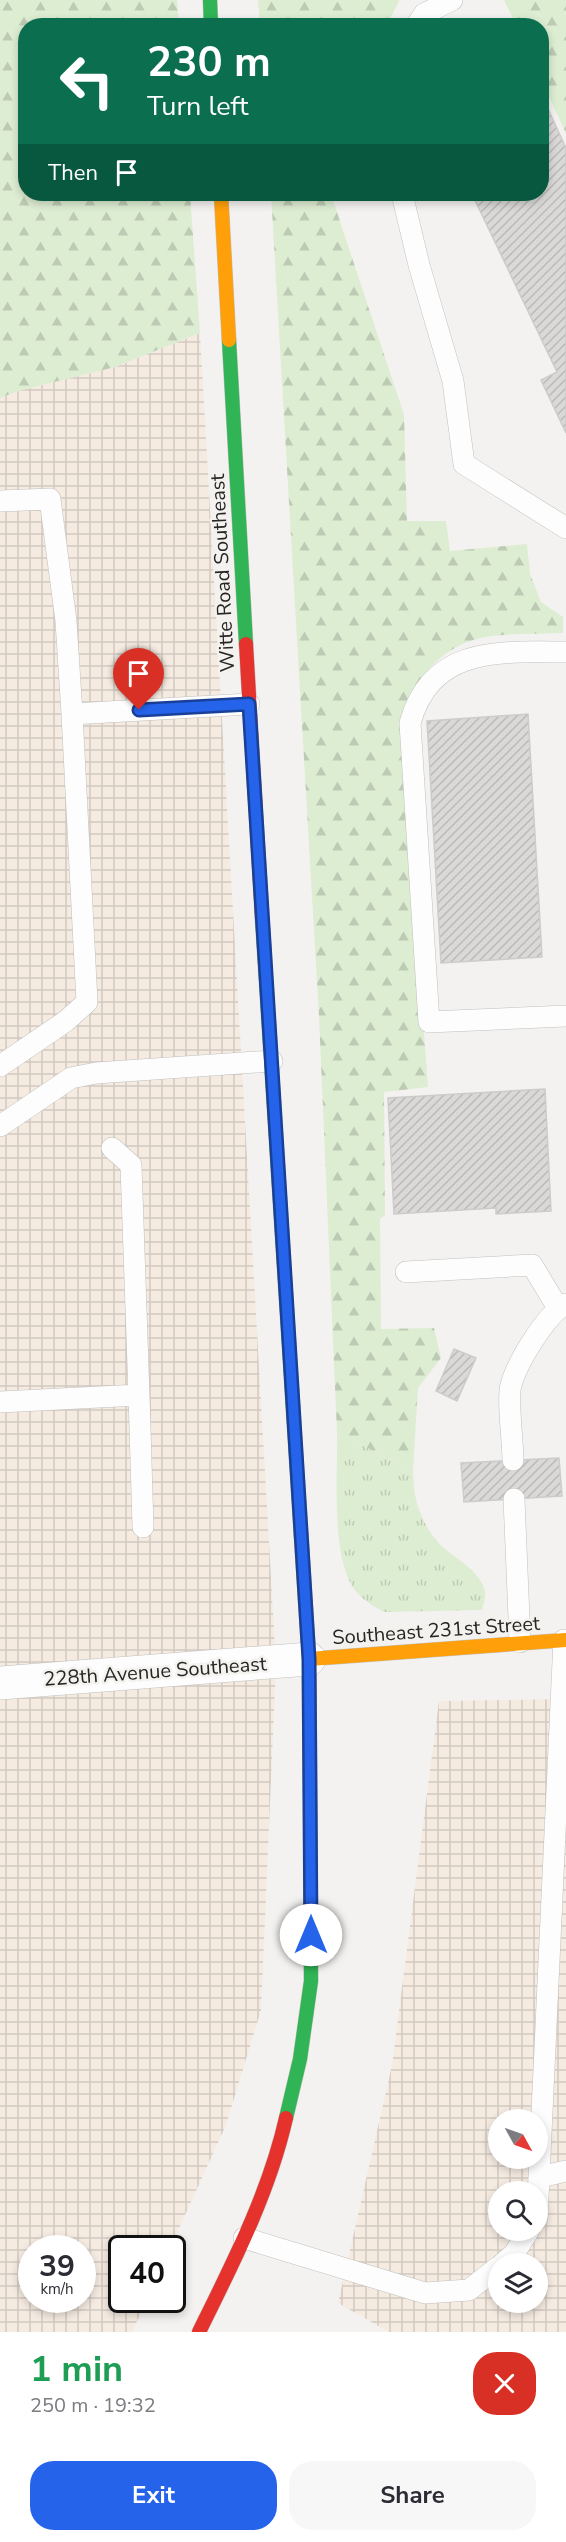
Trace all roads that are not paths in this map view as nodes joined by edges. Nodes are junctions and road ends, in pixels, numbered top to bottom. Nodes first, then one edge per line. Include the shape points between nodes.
1 (210, 0) edge
2 (452, 0) edge
3 (211, 18) edge
4 (421, 18) edge
5 (221, 201) edge
6 (404, 201) edge
7 (0, 501) edge
8 (566, 528) edge
9 (566, 652) edge
10 (249, 704) junction
11 (72, 714) junction
12 (566, 1016) edge
13 (272, 1061) junction
14 (0, 1066) edge
15 (0, 1126) edge
16 (112, 1148) dead end
17 (406, 1272) dead end
18 (562, 1306) edge
19 (139, 1395) junction
20 (0, 1402) edge
21 (513, 1460) dead end
22 (514, 1499) dead end
23 (143, 1527) dead end
24 (565, 1640) edge
25 (519, 1641) junction
26 (309, 1659) junction
27 (0, 1683) edge
28 (566, 2171) edge
29 (540, 2177) junction
30 (540, 2181) edge
31 (244, 2238) junction
32 (488, 2275) edge
33 (199, 2332) edge

1 - 3 street
2 - 4 lane
5 - 10 street, Witte Road Southeast
6 - 8 lane via 453,381 464,464
7 - 11 lane via 50,499 66,621
9 - 12 lane via 475,656 445,668 414,708 410,723 429,1022
10 - 11 lane
10 - 13 street, Witte Road Southeast
11 - 14 lane via 87,1002
13 - 15 lane via 71,1078
13 - 26 street, Witte Road Southeast
16 - 19 lane via 131,1165
17 - 18 lane via 532,1265
18 - 21 lane via 535,1336 510,1386
19 - 20 lane
19 - 23 lane
22 - 25 lane
24 - 25 street, Southeast 231st Street
24 - 29 lane
25 - 26 street, Southeast 231st Street
26 - 27 street, 228th Avenue Southeast
26 - 31 street, Witte Road Southeast via 311,1981 300,2059 279,2149
28 - 29 lane
29 - 30 lane
31 - 32 lane via 425,2293 469,2290
31 - 33 street, Witte Road Southeast

